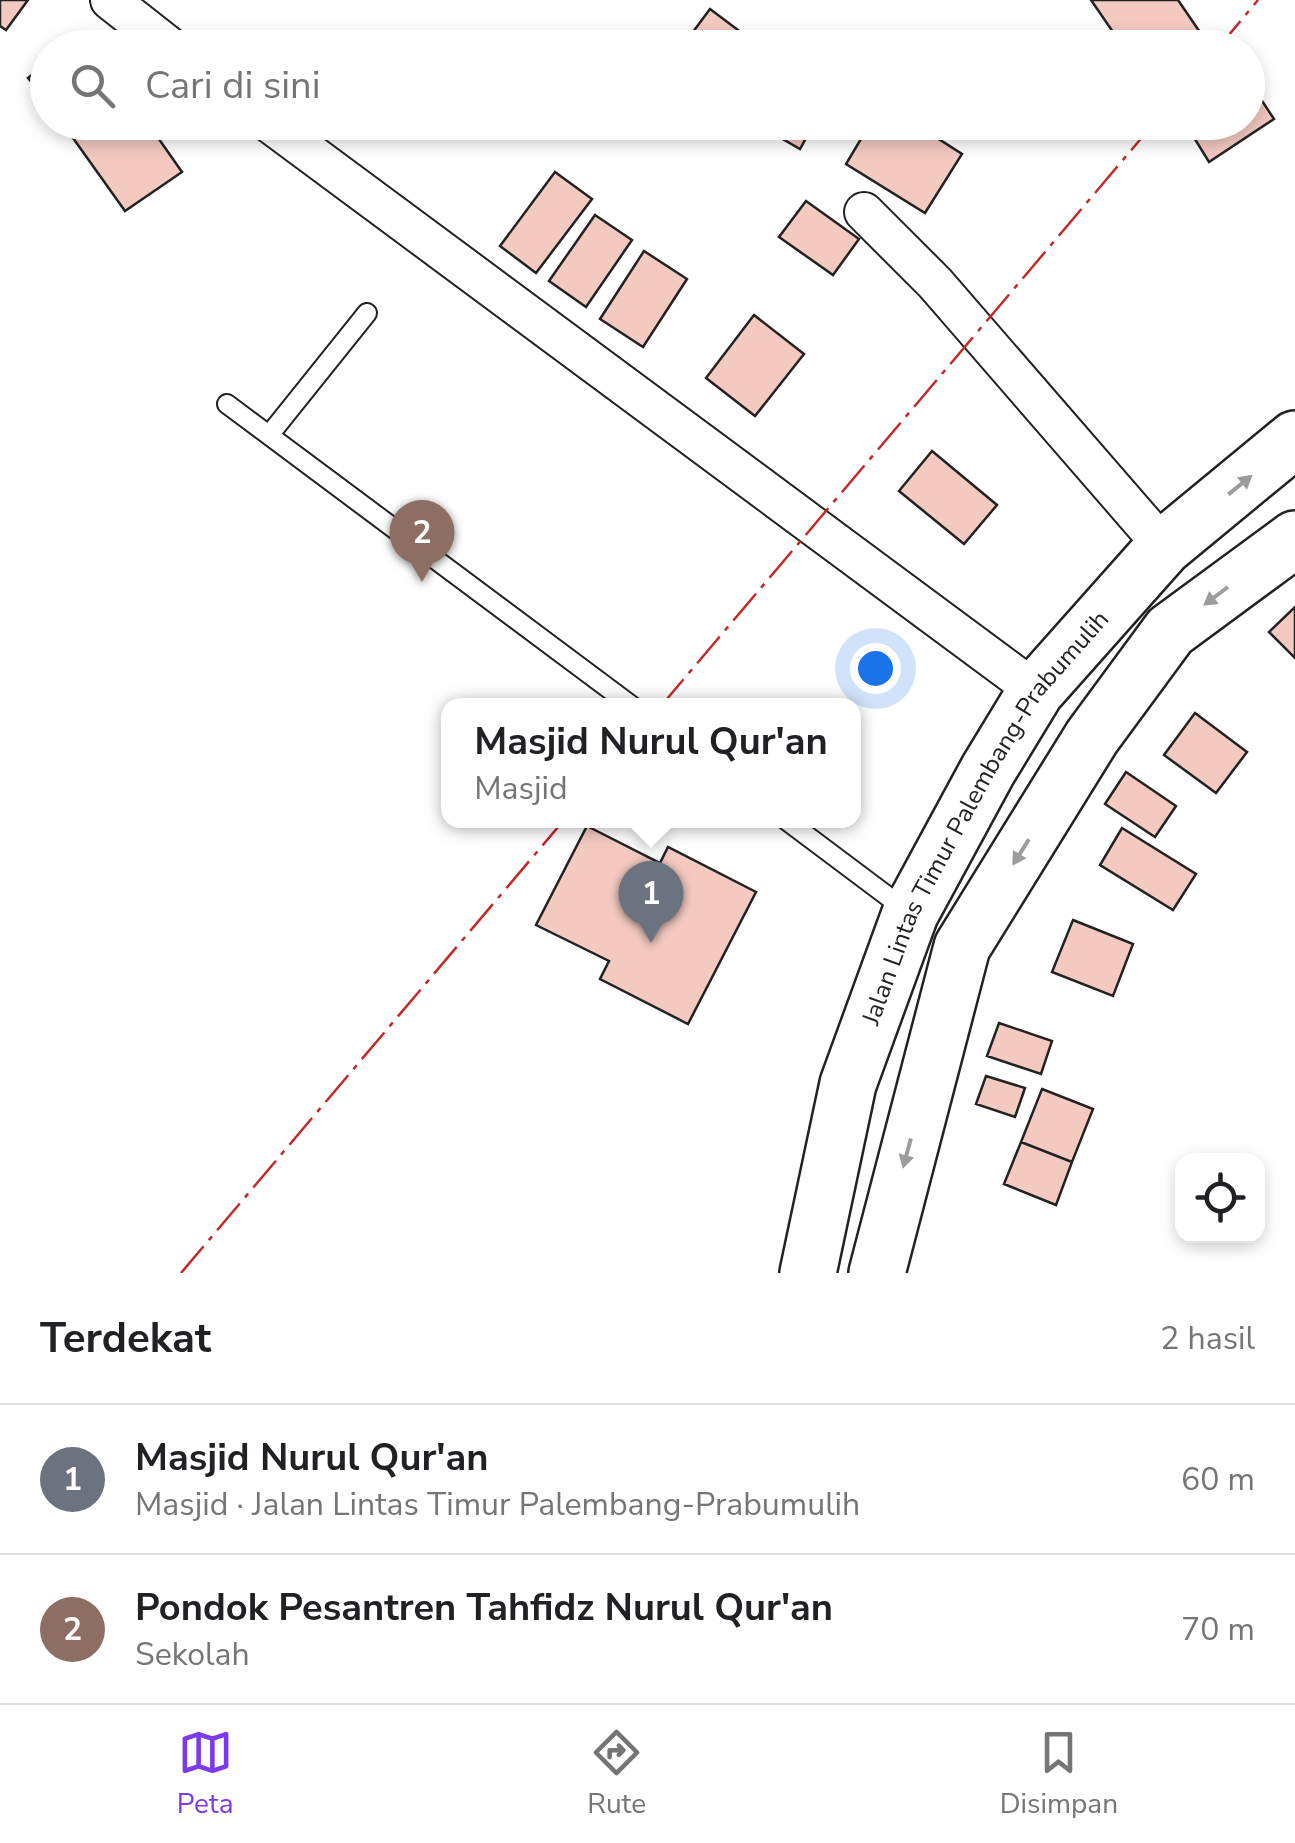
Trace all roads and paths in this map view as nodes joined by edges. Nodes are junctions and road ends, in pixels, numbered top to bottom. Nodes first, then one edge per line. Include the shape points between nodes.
1 (110, 0) edge
2 (148, 30) edge
3 (292, 140) edge
4 (864, 212) dead end
5 (367, 313) dead end
6 (227, 404) dead end
7 (270, 434) junction
8 (1295, 440) edge
9 (1295, 538) edge
10 (1164, 547) junction
11 (1036, 691) junction
12 (621, 698) edge
13 (797, 828) edge
14 (910, 914) junction
15 (808, 1273) edge
16 (877, 1273) edge

1 - 2 street
3 - 11 street
4 - 10 street via 935,283
5 - 7 lane
6 - 7 lane
7 - 12 lane
10 -> 8 highway, Jalan Lintas Timur Palembang-Prabumulih
9 -> 16 highway, Jalan Lintas Timur Palembang-Prabumulih via 1170,631 1092,737 962,947
10 - 11 highway, Jalan Lintas Timur Palembang-Prabumulih
11 - 14 highway, Jalan Lintas Timur Palembang-Prabumulih
13 - 14 lane
14 - 15 highway, Jalan Lintas Timur Palembang-Prabumulih via 848,1084

